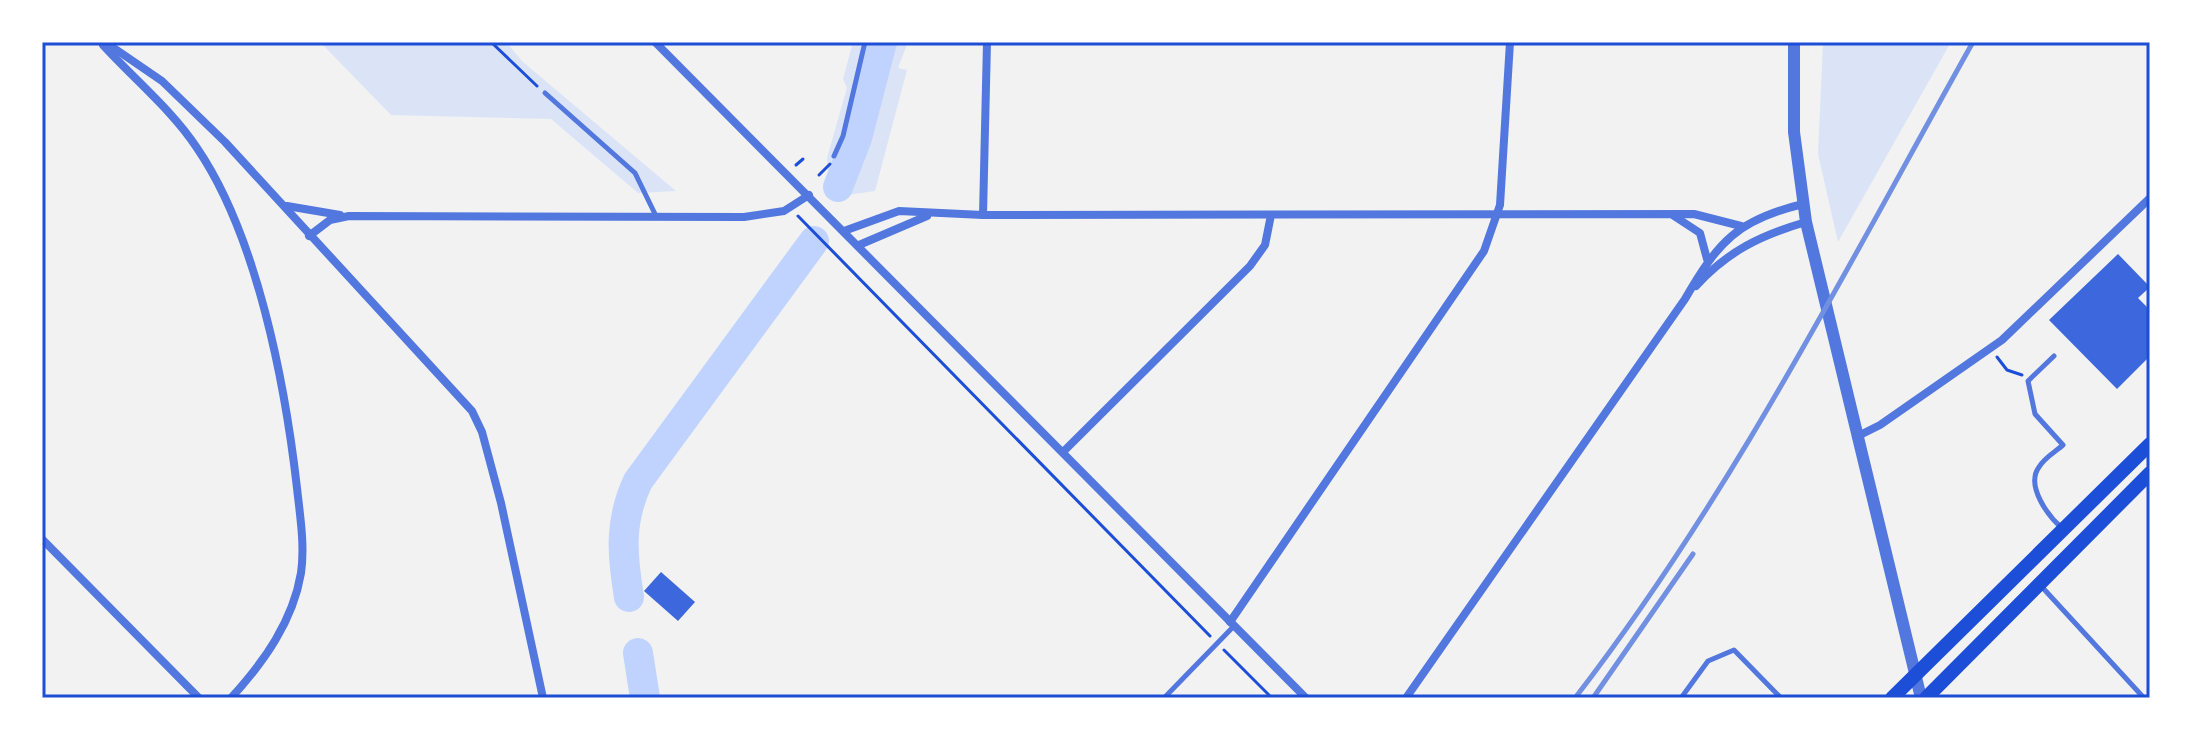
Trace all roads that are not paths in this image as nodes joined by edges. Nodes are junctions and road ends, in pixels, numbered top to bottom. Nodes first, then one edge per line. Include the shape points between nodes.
1 (102, 42) edge
2 (655, 42) edge
3 (865, 42) edge
4 (987, 42) edge
5 (1510, 42) edge
6 (1794, 42) edge
7 (545, 93) road end
8 (834, 156) dead end
9 (809, 195) junction
10 (2150, 198) edge
11 (1803, 204) junction
12 (285, 206) junction
13 (940, 214) junction
14 (983, 215) junction
15 (1271, 215) junction
16 (349, 216) junction
17 (656, 216) junction
18 (1498, 216) junction
19 (1674, 216) junction
20 (1806, 222) junction
21 (1741, 226) junction
22 (844, 231) junction
23 (309, 236) junction
24 (859, 245) junction
25 (1706, 262) junction
26 (1685, 299) junction
27 (2054, 356) dead end
28 (1855, 438) junction
29 (2150, 444) edge
30 (1063, 452) junction
31 (2150, 473) edge
32 (2062, 528) junction
33 (42, 539) edge
34 (2040, 584) junction
35 (1232, 624) junction
36 (1913, 677) junction
37 (199, 698) edge
38 (231, 698) edge
39 (543, 698) edge
40 (1164, 698) edge
41 (1306, 698) edge
42 (1406, 698) edge
43 (1681, 698) edge
44 (1781, 698) edge
45 (1892, 698) edge
46 (1923, 698) edge
47 (2144, 698) edge

1 - 12 street via 167,86
1 - 38 street via 195,144 210,169 242,239 279,377 295,477 301,571 279,634
2 - 9 street
3 - 8 lane
4 - 14 street
5 - 18 street
6 - 11 street via 1792,101
7 - 17 lane via 635,173
9 - 17 street via 776,213
9 - 22 street
10 - 28 street via 2002,340
11 - 20 street
11 - 21 street
12 - 16 street
12 - 23 street
13 - 14 street
13 - 22 street via 894,212
13 - 24 street via 909,221
14 - 15 street
15 - 18 street
15 - 30 street via 1265,245 1250,266
16 - 17 street
16 - 23 street via 330,220
18 - 19 street
18 - 35 street via 1471,276
19 - 21 street via 1698,214
19 - 25 street via 1702,236
20 - 26 street via 1742,246
20 - 28 street
21 - 25 street
22 - 24 street
23 - 39 street via 461,398 481,427
24 - 30 street
25 - 26 street
26 - 42 street
27 - 32 lane via 2028,381 2035,414 2063,445 2036,474 2045,513
28 - 36 street
29 - 32 main road
30 - 35 street
31 - 34 main road
32 - 36 main road
33 - 37 street
34 - 46 main road
34 - 47 lane
35 - 40 lane
35 - 41 street
36 - 45 main road
36 - 46 street
43 - 44 lane via 1708,661 1734,650

